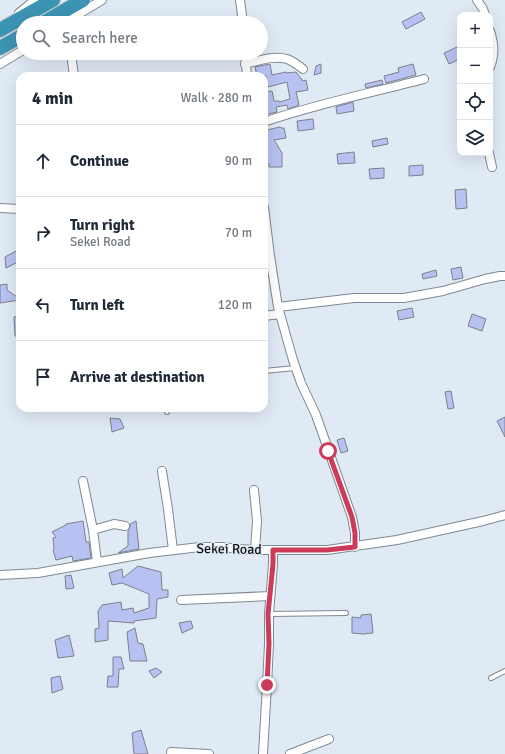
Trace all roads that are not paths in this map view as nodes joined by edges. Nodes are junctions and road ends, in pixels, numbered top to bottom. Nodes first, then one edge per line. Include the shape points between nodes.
1 (35, 0) edge
2 (52, 0) edge
3 (83, 0) edge
4 (102, 0) edge
5 (240, 0) edge
6 (477, 0) edge
7 (484, 12) edge
8 (16, 16) edge
9 (16, 16) edge
10 (24, 16) edge
11 (55, 16) edge
12 (76, 16) edge
13 (242, 16) edge
14 (16, 21) edge
15 (0, 30) edge
16 (16, 39) edge
17 (493, 42) edge
18 (0, 48) edge
19 (16, 54) edge
20 (268, 58) edge
21 (72, 60) edge
22 (245, 60) edge
23 (260, 60) edge
24 (493, 60) edge
25 (0, 64) edge
26 (245, 64) junction
27 (303, 69) dead end
28 (73, 72) edge
29 (246, 72) edge
30 (424, 79) dead end
31 (268, 121) edge
32 (490, 156) edge
33 (492, 167) dead end
34 (0, 208) edge
35 (16, 209) edge
36 (268, 240) edge
37 (505, 276) edge
38 (279, 310) junction
39 (268, 314) edge
40 (296, 368) junction
41 (268, 372) edge
42 (162, 471) dead end
43 (83, 481) dead end
44 (254, 490) dead end
45 (505, 515) edge
46 (125, 526) dead end
47 (93, 530) junction
48 (355, 547) junction
49 (173, 550) junction
50 (255, 550) junction
51 (273, 550) junction
52 (97, 562) junction
53 (0, 576) edge
54 (270, 596) junction
55 (181, 600) dead end
56 (346, 613) dead end
57 (268, 614) junction
58 (505, 671) edge
59 (491, 678) dead end
60 (329, 739) dead end
61 (171, 752) dead end
62 (209, 754) edge
63 (262, 754) edge
64 (290, 754) edge

1 - 9 street
2 - 10 highway
3 - 11 highway
4 - 12 street
5 - 13 street
6 - 7 street
8 - 15 street
14 - 15 highway
16 - 18 highway
17 - 24 street
19 - 25 street
20 - 27 street via 287,59
21 - 28 street
22 - 26 street
23 - 26 street
26 - 29 street
30 - 31 street
32 - 33 street
34 - 35 street
36 - 38 street
37 - 38 street via 404,298 354,298
38 - 39 street
38 - 40 street
40 - 41 lane
40 - 48 street via 320,426 352,517
42 - 49 street
43 - 47 street
44 - 50 street via 257,521
45 - 48 street, Sekei Road via 482,522
46 - 47 street via 114,524
47 - 52 street
48 - 51 street, Sekei Road
49 - 50 street, Sekei Road via 222,546
49 - 52 street, Sekei Road
50 - 51 street, Sekei Road
51 - 54 street
52 - 53 street, Sekei Road via 38,573
54 - 55 street
54 - 57 street
56 - 57 lane
57 - 63 street via 269,644
58 - 59 lane
60 - 64 street
61 - 62 street

